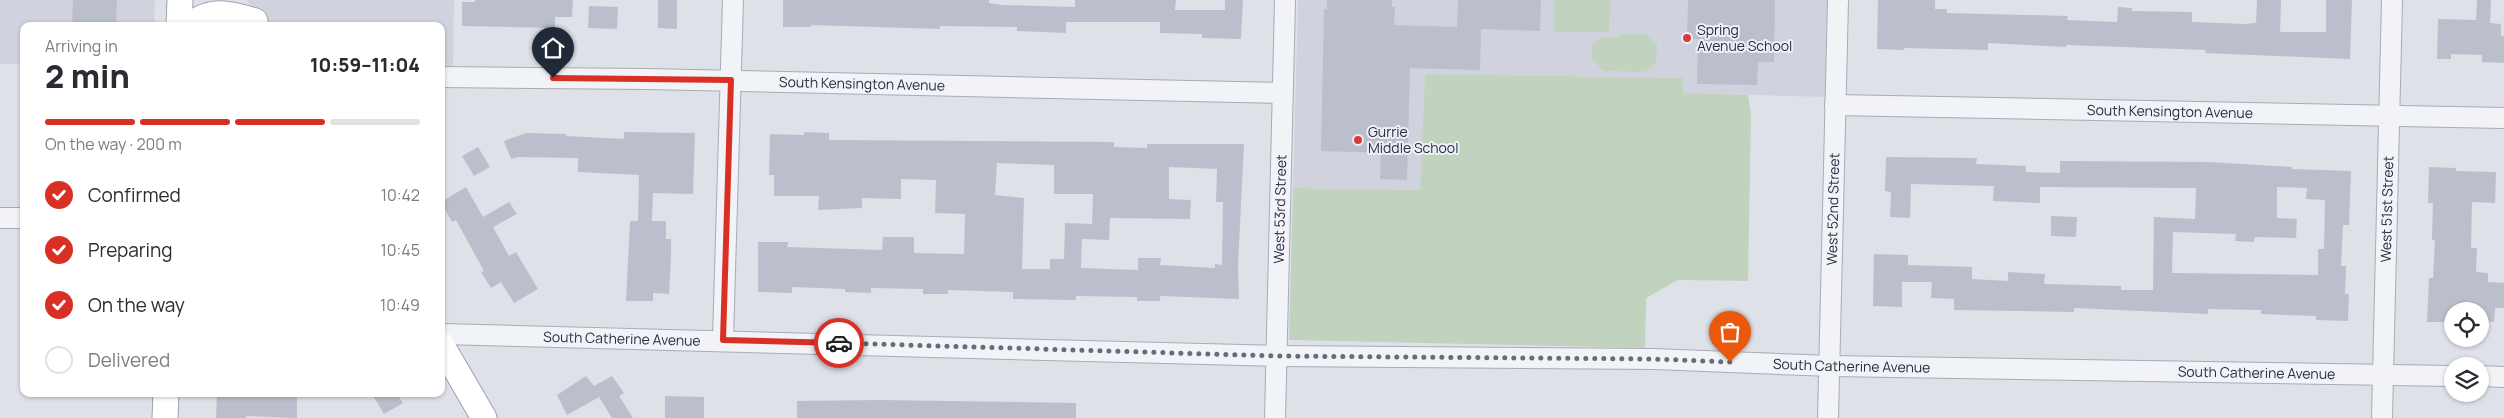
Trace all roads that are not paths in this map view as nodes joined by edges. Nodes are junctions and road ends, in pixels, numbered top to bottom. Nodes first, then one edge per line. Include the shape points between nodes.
1 (180, 0) edge
2 (241, 0) edge
3 (733, 0) edge
4 (1285, 0) edge
5 (1838, 0) edge
6 (2392, 0) edge
7 (179, 22) edge
8 (195, 22) edge
9 (251, 22) edge
10 (255, 22) edge
11 (445, 77) edge
12 (731, 80) junction
13 (1282, 93) junction
14 (1836, 105) junction
15 (2389, 116) junction
16 (2504, 118) edge
17 (0, 218) edge
18 (20, 218) edge
19 (445, 334) edge
20 (723, 340) junction
21 (445, 351) edge
22 (1277, 356) junction
23 (1830, 366) junction
24 (2384, 374) junction
25 (2444, 376) edge
26 (2489, 376) edge
27 (2504, 376) edge
28 (166, 397) edge
29 (165, 418) edge
30 (484, 418) edge
31 (1275, 418) edge
32 (1828, 418) edge
33 (2382, 418) edge

1 - 7 main road
2 - 10 main road
3 - 12 street
4 - 13 street, West 53rd Street
5 - 14 street, West 52nd Street
6 - 15 street, West 51st Street
8 - 9 main road via 218,12
11 - 12 street, South Kensington Avenue
12 - 13 street, South Kensington Avenue
12 - 20 street
13 - 22 street, West 53rd Street
14 - 15 street, South Kensington Avenue
14 - 23 street, West 52nd Street
15 - 16 street, South Kensington Avenue
15 - 24 street, West 51st Street
17 - 18 street
19 - 20 street, South Catherine Avenue
20 - 22 street, South Catherine Avenue
21 - 30 main road
22 - 23 street, South Catherine Avenue via 1654,359
22 - 31 street, West 53rd Street
23 - 24 street, South Catherine Avenue
23 - 32 street, West 52nd Street
24 - 25 street, South Catherine Avenue
24 - 33 street, West 51st Street
26 - 27 street
28 - 29 main road

